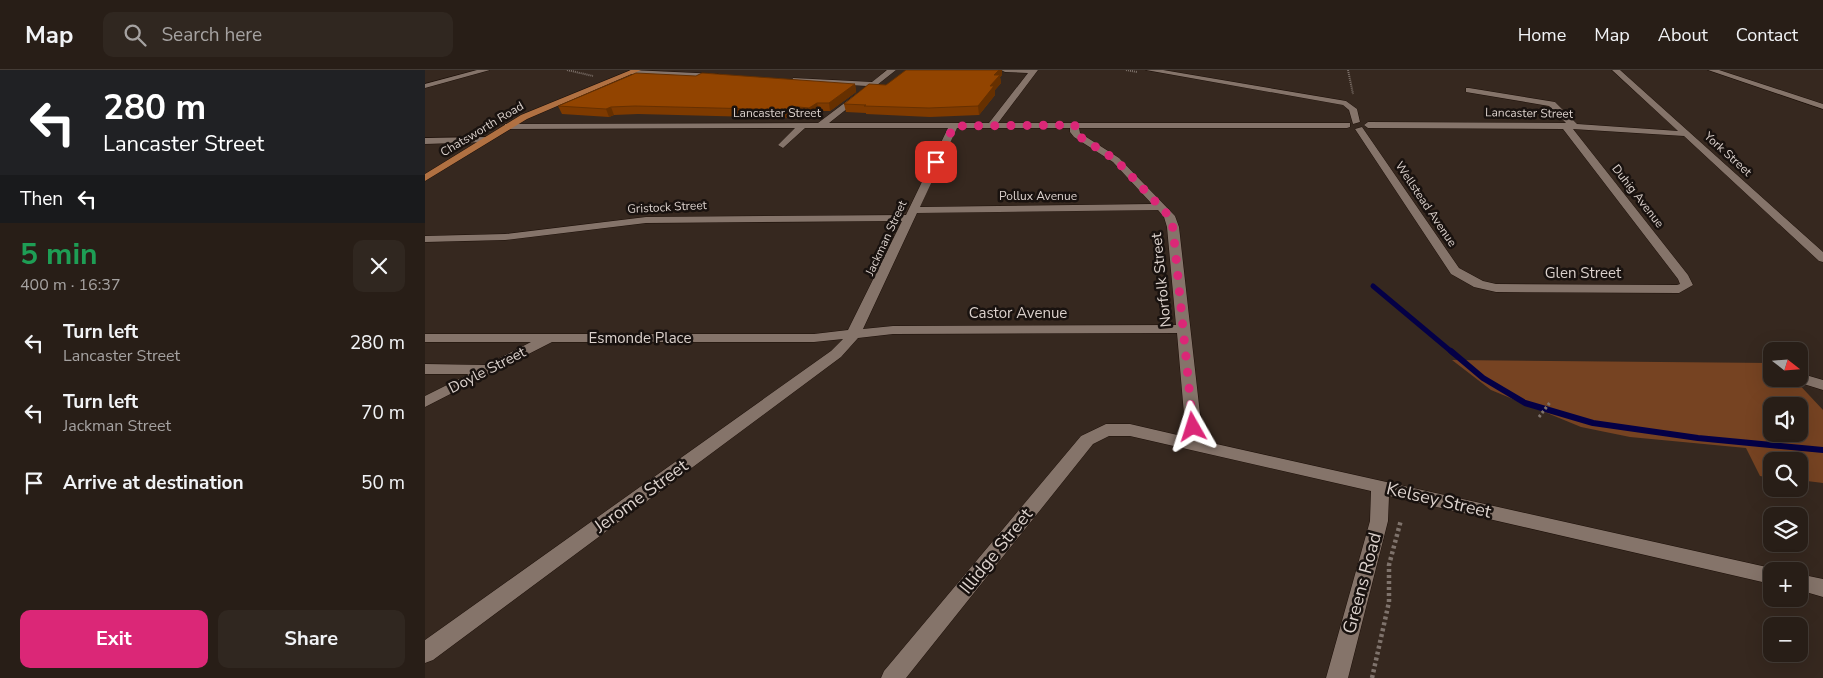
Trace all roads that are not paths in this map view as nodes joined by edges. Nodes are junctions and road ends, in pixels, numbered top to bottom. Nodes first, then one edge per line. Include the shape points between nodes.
1 (486, 70) edge
2 (1005, 70) edge
3 (1616, 70) edge
4 (1712, 70) edge
5 (634, 71) edge
6 (1034, 71) edge
7 (890, 72) edge
8 (1148, 72) edge
9 (729, 77) edge
10 (787, 80) edge
11 (835, 82) junction
12 (874, 84) junction
13 (425, 86) edge
14 (1469, 90) dead end
15 (1823, 107) edge
16 (1001, 112) junction
17 (803, 125) junction
18 (821, 125) junction
19 (992, 125) junction
20 (1047, 125) junction
21 (1075, 125) junction
22 (1361, 125) junction
23 (508, 126) junction
24 (954, 126) junction
25 (1570, 126) junction
26 (1688, 134) junction
27 (485, 140) junction
28 (425, 141) edge
29 (783, 145) dead end
30 (425, 178) edge
31 (1161, 207) junction
32 (913, 214) junction
33 (425, 239) edge
34 (1823, 258) edge
35 (1479, 284) joint
36 (1687, 285) joint
37 (1183, 329) junction
38 (854, 334) junction
39 (425, 338) edge
40 (550, 338) junction
41 (425, 369) edge
42 (488, 369) junction
43 (1808, 381) edge
44 (1823, 385) edge
45 (425, 402) edge
46 (1106, 430) joint
47 (1195, 444) junction
48 (1380, 487) junction
49 (1763, 574) edge
50 (1808, 584) edge
51 (1823, 588) edge
52 (425, 653) edge
53 (892, 678) edge
54 (1337, 678) edge

1 - 13 street
2 - 6 street
3 - 26 street, York Street
4 - 15 street
5 - 9 street
5 - 23 main road, Chatsworth Road
6 - 16 street
7 - 11 street
7 - 12 street
8 - 22 street, Wellstead Avenue via 1350,105
10 - 11 street
11 - 12 street
12 - 18 street
14 - 25 street, Duhig Avenue via 1552,104
16 - 19 street
16 - 20 street, Lancaster Street via 1038,119
17 - 18 street, Lancaster Street
17 - 23 street, Lancaster Street
17 - 29 street
18 - 24 street, Lancaster Street
19 - 20 street, Lancaster Street
19 - 24 street, Lancaster Street
20 - 21 street, Lancaster Street
21 - 22 street, Lancaster Street
21 - 31 street, Norfolk Street via 1074,132 1116,160
22 - 25 street, Lancaster Street
22 - 35 street, Wellstead Avenue via 1455,271
23 - 27 main road, Chatsworth Road
24 - 32 street, Jackman Street
25 - 26 street, Lancaster Street
25 - 36 street, Duhig Avenue
26 - 34 street, York Street
27 - 28 street
27 - 30 main road, Chatsworth Road
31 - 32 street, Pollux Avenue
31 - 37 street, Norfolk Street via 1173,228
32 - 33 street, Gristock Street via 646,220 505,237
32 - 38 street, Jackman Street
35 - 36 street, Glen Street via 1496,288 1679,290
37 - 38 street, Castor Avenue via 893,330
37 - 47 street, Norfolk Street
38 - 40 street, Esmonde Place via 814,338
38 - 52 street, Jerome Street via 836,354
39 - 40 street, Esmonde Place
40 - 42 street, Doyle Street
41 - 42 street
42 - 45 street, Doyle Street
43 - 44 street
46 - 47 street, Kelsey Street via 1130,430
46 - 53 street, Illidge Street via 1087,440
47 - 48 street, Kelsey Street
48 - 49 street, Kelsey Street
48 - 54 street, Greens Road via 1379,521
50 - 51 street

